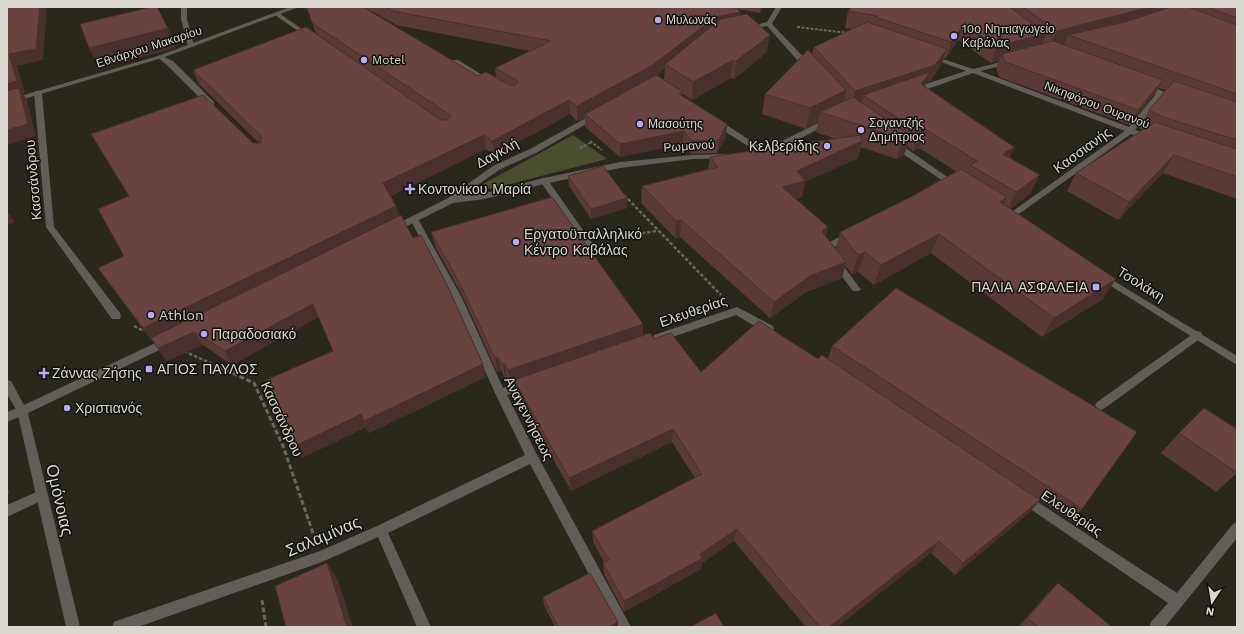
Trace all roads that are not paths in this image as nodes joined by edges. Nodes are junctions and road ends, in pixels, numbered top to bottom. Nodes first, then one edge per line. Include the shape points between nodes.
1 (184, 7) edge
2 (296, 7) edge
3 (779, 7) edge
4 (277, 14) junction
5 (747, 20) edge
6 (769, 24) junction
7 (739, 29) edge
8 (316, 41) edge
9 (191, 46) junction
10 (922, 54) edge
11 (160, 57) junction
12 (446, 57) edge
13 (1018, 59) edge
14 (973, 71) junction
15 (814, 74) edge
16 (493, 84) edge
17 (1140, 85) edge
18 (38, 93) junction
19 (907, 93) edge
20 (1161, 93) junction
21 (1182, 100) edge
22 (7, 102) edge
23 (219, 111) edge
24 (601, 113) edge
25 (709, 117) edge
26 (836, 118) edge
27 (1130, 131) junction
28 (885, 138) edge
29 (1158, 141) edge
30 (762, 151) junction
31 (544, 181) junction
32 (963, 190) edge
33 (451, 200) junction
34 (1009, 218) edge
35 (414, 219) junction
36 (860, 230) edge
37 (387, 232) edge
38 (592, 249) dead end
39 (1093, 271) edge
40 (856, 289) dead end
41 (116, 316) road end
42 (776, 333) edge
43 (179, 335) edge
44 (1197, 335) junction
45 (648, 342) edge
46 (1237, 361) edge
47 (537, 380) edge
48 (7, 384) edge
49 (500, 393) junction
50 (1101, 405) dead end
51 (22, 411) junction
52 (7, 417) edge
53 (532, 457) junction
54 (1013, 492) edge
55 (41, 495) junction
56 (7, 512) edge
57 (1237, 528) edge
58 (382, 530) junction
59 (1178, 602) junction
60 (73, 627) edge
61 (119, 627) edge
62 (424, 627) edge
63 (624, 627) edge
64 (1156, 627) edge

1 - 9 street via 184,19
2 - 4 street, Εθνάρχου Μακαρίου
3 - 6 street
4 - 8 street
4 - 9 street, Εθνάρχου Μακαρίου
5 - 6 street
6 - 7 street
6 - 15 street
9 - 11 street, Εθνάρχου Μακαρίου
10 - 14 street, Νικηφόρου Ουρανού
11 - 18 street, Εθνάρχου Μακαρίου
11 - 23 street via 170,63
12 - 16 street
13 - 14 street
14 - 19 street
14 - 27 street, Νικηφόρου Ουρανού
17 - 20 street
18 - 22 street, Εθνάρχου Μακαρίου
18 - 41 street, Κασσάνδρου via 50,227
20 - 21 street
20 - 27 street, Κασσιανής
24 - 33 street, Δαγκλή via 496,168
25 - 30 street
26 - 30 street, Ρωμανού via 774,149
27 - 29 street, Νικηφόρου Ουρανού
27 - 34 street, Κασσιανής
28 - 32 street via 946,183
30 - 31 street, Ρωμανού via 620,165
31 - 33 street, Ρωμανού via 485,196
31 - 38 street
33 - 35 street, Δαγκλή
35 - 37 street, Δαγκλή
35 - 49 street, Αναγεννήσεως via 457,298
36 - 40 street via 825,248
39 - 44 street, Τσολάκη
42 - 45 street, Ελευθερίας via 737,311
43 - 51 street
44 - 46 street, Τσολάκη
44 - 50 street
47 - 49 street
48 - 51 street, Ομόνοιας
49 - 53 street, Αναγεννήσεως
51 - 52 street
51 - 55 street, Ομόνοιας
53 - 58 street, Σαλαμίνας
53 - 63 street, Αναγεννήσεως
54 - 59 street, Ελευθερίας
55 - 56 street
55 - 60 street, Ομόνοιας
57 - 59 street
58 - 61 street, Σαλαμίνας via 258,580
58 - 62 street
59 - 64 street

